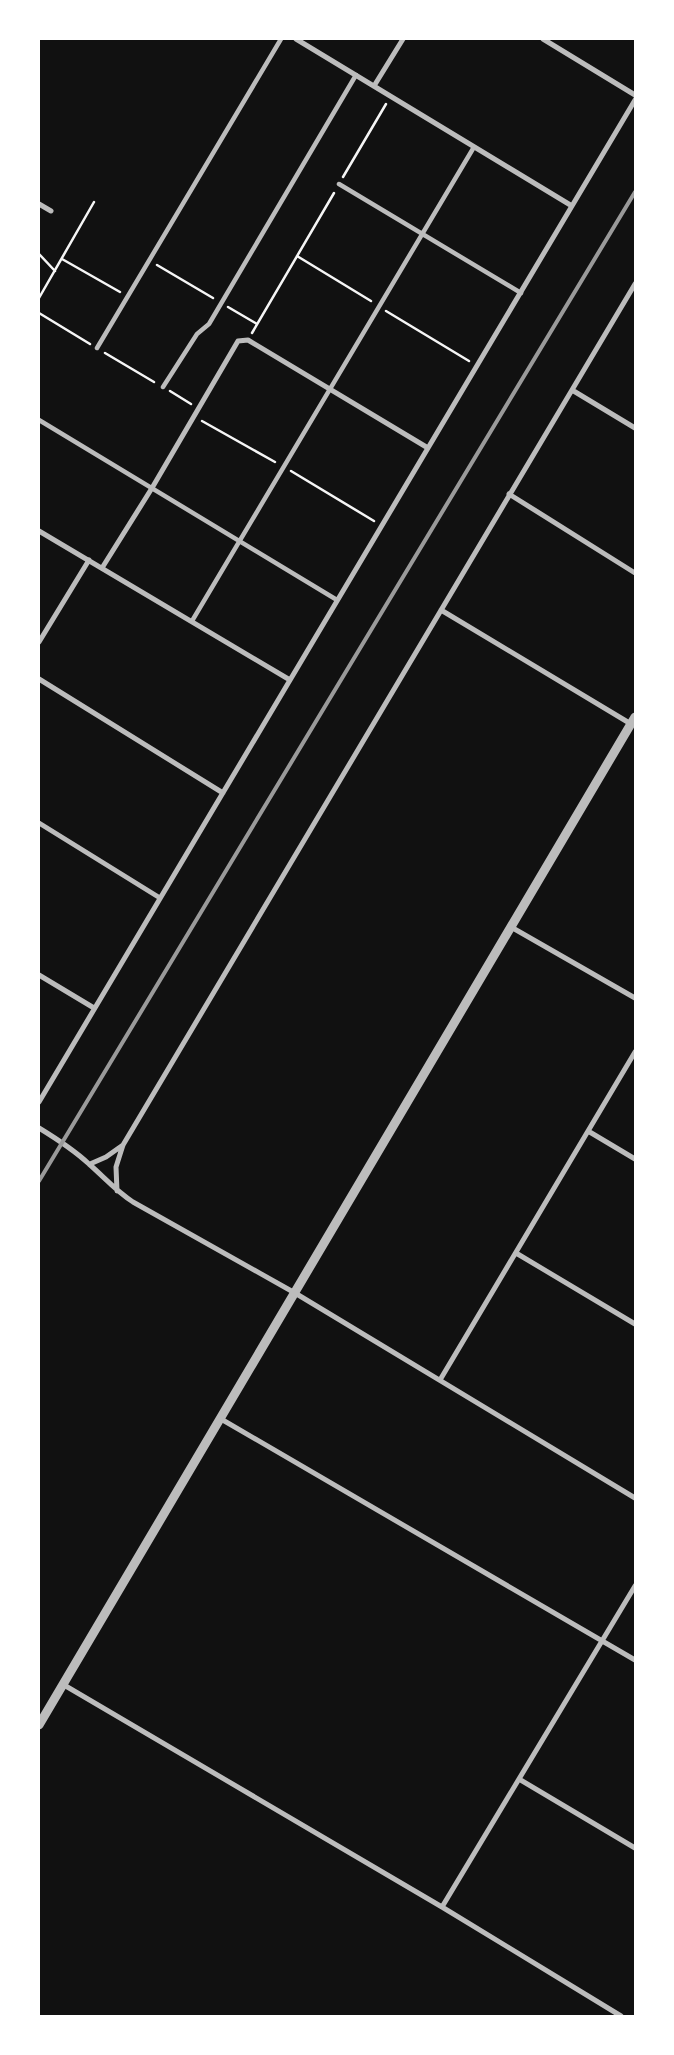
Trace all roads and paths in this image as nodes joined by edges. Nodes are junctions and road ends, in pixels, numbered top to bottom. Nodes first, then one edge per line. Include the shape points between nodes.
1 (281, 39) edge
2 (296, 39) edge
3 (403, 39) edge
4 (543, 39) edge
5 (356, 75) junction
6 (374, 86) junction
7 (635, 94) edge
8 (390, 96) junction
9 (635, 100) edge
10 (474, 147) junction
11 (339, 184) junction
12 (94, 202) dead end
13 (39, 204) edge
14 (572, 206) junction
15 (51, 211) dead end
16 (422, 234) junction
17 (39, 254) edge
18 (62, 258) junction
19 (150, 260) junction
20 (55, 271) junction
21 (635, 284) edge
22 (521, 292) junction
23 (128, 296) junction
24 (39, 298) edge
25 (221, 303) junction
26 (39, 313) edge
27 (257, 324) junction
28 (248, 340) junction
29 (97, 348) junction
30 (163, 387) junction
31 (330, 389) junction
32 (572, 390) junction
33 (199, 408) junction
34 (39, 420) edge
35 (635, 428) edge
36 (428, 448) junction
37 (152, 488) junction
38 (509, 494) junction
39 (39, 531) edge
40 (240, 541) junction
41 (89, 560) junction
42 (102, 568) junction
43 (635, 573) edge
44 (337, 600) junction
45 (441, 610) junction
46 (192, 621) junction
47 (39, 642) edge
48 (39, 679) edge
49 (290, 680) junction
50 (633, 721) edge
51 (223, 793) junction
52 (39, 823) edge
53 (160, 898) junction
54 (511, 927) junction
55 (39, 975) edge
56 (635, 998) edge
57 (94, 1008) junction
58 (635, 1052) edge
59 (39, 1102) edge
60 (39, 1128) edge
61 (588, 1131) junction
62 (123, 1145) junction
63 (635, 1159) edge
64 (90, 1164) junction
65 (117, 1191) junction
66 (516, 1253) junction
67 (295, 1293) junction
68 (635, 1324) edge
69 (440, 1380) junction
70 (221, 1418) junction
71 (635, 1498) edge
72 (635, 1586) edge
73 (602, 1641) junction
74 (635, 1660) edge
75 (64, 1684) junction
76 (39, 1725) edge
77 (519, 1779) junction
78 (635, 1848) edge
79 (442, 1907) junction
80 (621, 2016) edge

1 - 19 street
2 - 5 street
3 - 6 street
4 - 7 street
5 - 6 street
5 - 25 street
6 - 8 street
8 - 10 street
8 - 11 path
9 - 14 street
10 - 14 street
10 - 16 street
11 - 16 street
11 - 27 path
12 - 18 path
13 - 15 street
14 - 22 street
16 - 22 street
16 - 31 street
17 - 20 path
18 - 20 path
18 - 23 path
19 - 23 street
19 - 25 path
20 - 24 path
21 - 32 street
22 - 36 street
23 - 29 street
25 - 27 path
25 - 30 street
26 - 29 path
27 - 28 path
28 - 31 street
28 - 33 street via 238,340
29 - 30 path
30 - 33 path
31 - 36 street
31 - 40 street
32 - 35 street
32 - 38 street
33 - 37 street
34 - 37 street
36 - 44 street
37 - 40 street
37 - 42 street
38 - 43 street
38 - 45 street
39 - 41 street
40 - 44 street
40 - 46 street
41 - 42 street
41 - 47 street
42 - 46 street
44 - 49 street
45 - 50 street
45 - 62 street
46 - 49 street
48 - 51 street
49 - 51 street
50 - 54 street
51 - 53 street
52 - 53 street
53 - 57 street
54 - 56 street
54 - 67 street
55 - 57 street
57 - 59 street
58 - 61 street
60 - 64 street
61 - 63 street
61 - 66 street
62 - 64 street
62 - 65 street via 116,1167
64 - 65 street
65 - 67 street
66 - 68 street
66 - 69 street
67 - 69 street
67 - 70 street
69 - 71 street
70 - 73 street
70 - 75 street
72 - 73 street
73 - 74 street
73 - 77 street
75 - 76 street
75 - 79 street
77 - 78 street
77 - 79 street
79 - 80 street

